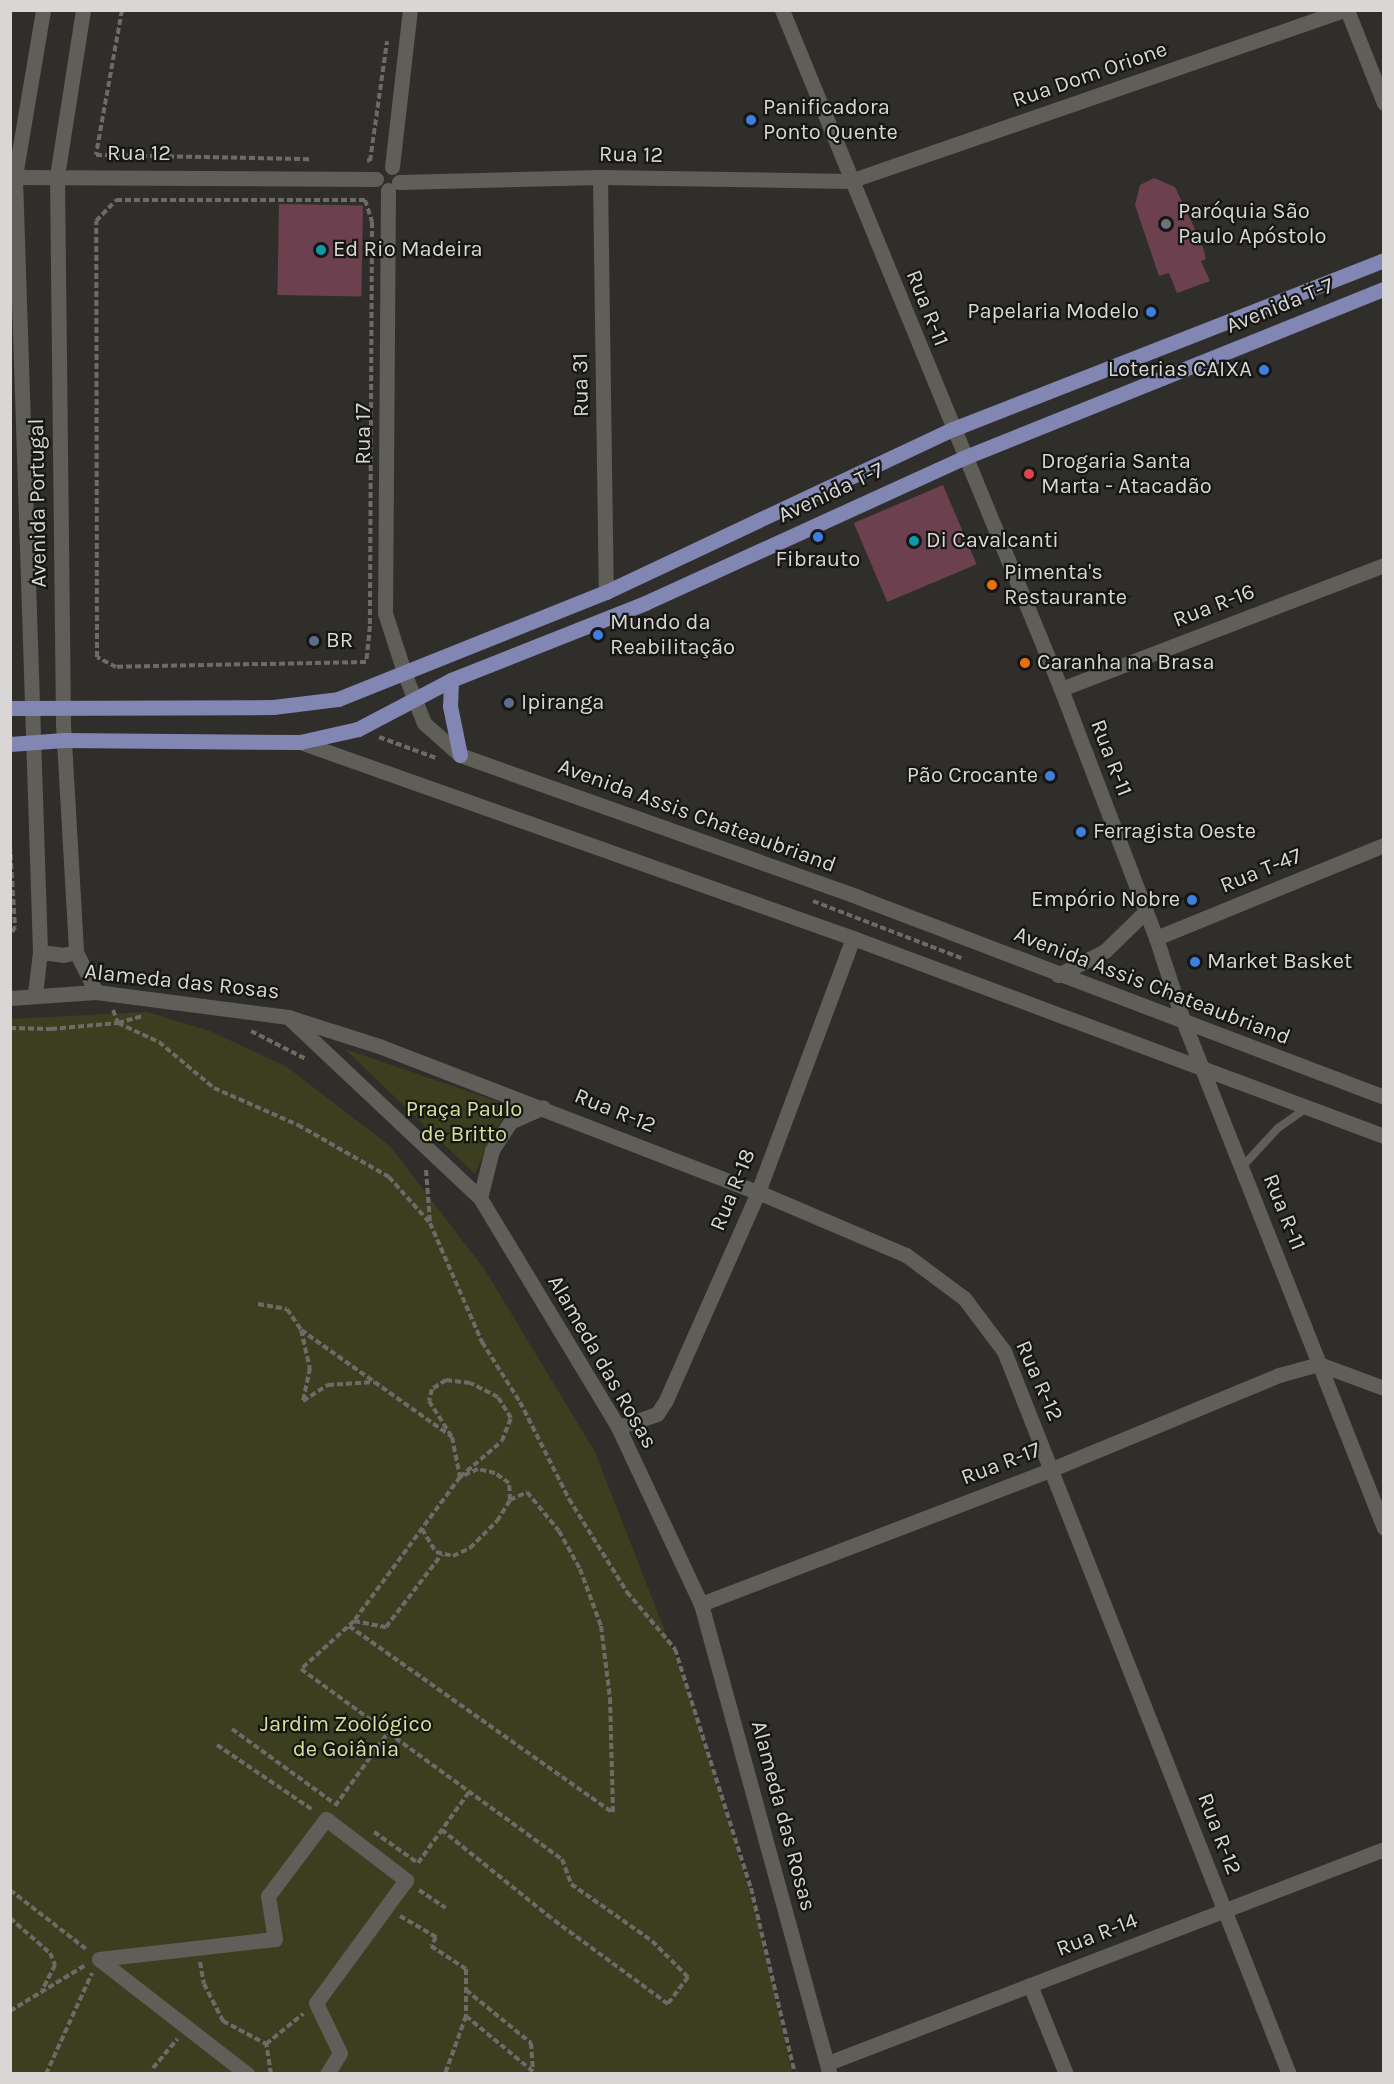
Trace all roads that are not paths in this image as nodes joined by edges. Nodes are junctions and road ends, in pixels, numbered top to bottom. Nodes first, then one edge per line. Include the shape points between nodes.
1 (43, 10) edge
2 (84, 10) edge
3 (410, 10) edge
4 (782, 10) edge
5 (1346, 10) edge
6 (1383, 103) edge
7 (395, 174) junction
8 (13, 176) edge
9 (57, 176) junction
10 (600, 177) junction
11 (850, 181) junction
12 (1383, 260) edge
13 (1383, 289) edge
14 (953, 429) junction
15 (963, 458) junction
16 (1383, 565) edge
17 (606, 591) junction
18 (405, 675) junction
19 (451, 680) junction
20 (1061, 689) junction
21 (415, 699) junction
22 (63, 706) junction
23 (10, 708) edge
24 (29, 709) junction
25 (64, 740) junction
26 (300, 742) junction
27 (10, 744) edge
28 (32, 744) junction
29 (460, 755) junction
30 (1383, 845) edge
31 (1146, 911) junction
32 (853, 938) junction
33 (1155, 938) junction
34 (40, 952) junction
35 (76, 952) junction
36 (1058, 975) junction
37 (102, 992) junction
38 (35, 994) junction
39 (10, 998) edge
40 (288, 1017) junction
41 (1184, 1023) junction
42 (1202, 1067) junction
43 (1383, 1097) edge
44 (543, 1107) junction
45 (1308, 1107) junction
46 (1383, 1136) edge
47 (1242, 1167) junction
48 (758, 1192) junction
49 (480, 1198) junction
50 (1319, 1364) junction
51 (1383, 1388) edge
52 (618, 1427) junction
53 (1052, 1469) junction
54 (1383, 1528) edge
55 (701, 1604) junction
56 (1383, 1849) edge
57 (1225, 1910) junction
58 (1030, 1985) junction
59 (829, 2068) edge
60 (246, 2073) edge
61 (327, 2073) edge
62 (1066, 2073) edge
63 (1289, 2073) edge

1 - 8 street, Avenida Portugal
2 - 9 street, Avenida Portugal
3 - 7 street, Rua 17
4 - 11 street, Rua R-11
5 - 6 street
5 - 11 street, Rua Dom Orione
7 - 9 street, Rua 12 via 379,187 376,179
7 - 10 street, Rua 12
7 - 18 street, Rua 17 via 385,613
8 - 9 street, Rua 12
8 - 24 street, Avenida Portugal
9 - 22 street, Avenida Portugal
10 - 11 street, Rua 12
10 - 17 street, Rua 31
11 - 14 street, Rua R-11
12 - 14 main road, Avenida T-7
13 - 15 main road, Avenida T-7
14 - 15 street, Rua R-11
14 - 17 main road, Avenida T-7
15 - 19 main road, Avenida T-7 via 645,603
15 - 20 street, Rua R-11
16 - 20 street, Rua R-16
17 - 18 main road, Avenida T-7
18 - 21 street, Avenida Assis Chateaubriand
18 - 22 main road via 338,699 273,707
19 - 21 main road, Avenida T-7
19 - 29 main road via 450,706
20 - 31 street, Rua R-11
21 - 26 main road, Avenida T-7 via 358,729
21 - 29 street, Avenida Assis Chateaubriand via 424,723
22 - 24 main road
22 - 25 street, Avenida Portugal
23 - 24 main road
24 - 28 street, Avenida Portugal
25 - 26 main road
25 - 28 main road
25 - 35 street, Avenida Portugal
26 - 32 street
27 - 28 main road
28 - 34 street, Avenida Portugal
29 - 36 street, Avenida Assis Chateaubriand via 858,897
30 - 33 street, Rua T-47
31 - 33 street, Rua R-11
31 - 36 street via 1105,951
32 - 42 street
32 - 48 street, Rua R-18
33 - 41 street, Rua R-11
34 - 35 street
34 - 38 street, Avenida Portugal
35 - 37 street, Avenida Portugal
36 - 41 street, Avenida Assis Chateaubriand
37 - 38 street, Alameda das Rosas
37 - 40 street, Alameda das Rosas
38 - 39 street, Alameda das Rosas
40 - 44 street, Rua R-12
40 - 49 street, Alameda das Rosas
41 - 42 street, Rua R-11
41 - 43 street, Avenida Assis Chateaubriand
42 - 45 street
42 - 47 street, Rua R-11
44 - 48 street, Rua R-12
44 - 49 street via 510,1122 492,1150
45 - 46 street
45 - 47 lane via 1278,1128
47 - 50 street, Rua R-11
48 - 52 street, Rua R-18 via 666,1401 657,1414
48 - 53 street, Rua R-12 via 906,1255 964,1298 1004,1351
49 - 52 street, Alameda das Rosas
50 - 51 street
50 - 53 street, Rua R-17 via 1279,1375
50 - 54 street, Rua R-11
52 - 55 street, Alameda das Rosas
53 - 55 street, Rua R-17
53 - 57 street, Rua R-12
55 - 59 street, Alameda das Rosas
56 - 57 street, Rua R-14
57 - 58 street, Rua R-14
57 - 63 street, Rua R-12
58 - 59 street, Rua R-14
58 - 62 street
60 - 61 street via 99,1959 276,1939 268,1896 326,1819 406,1880 316,2003 340,2054

